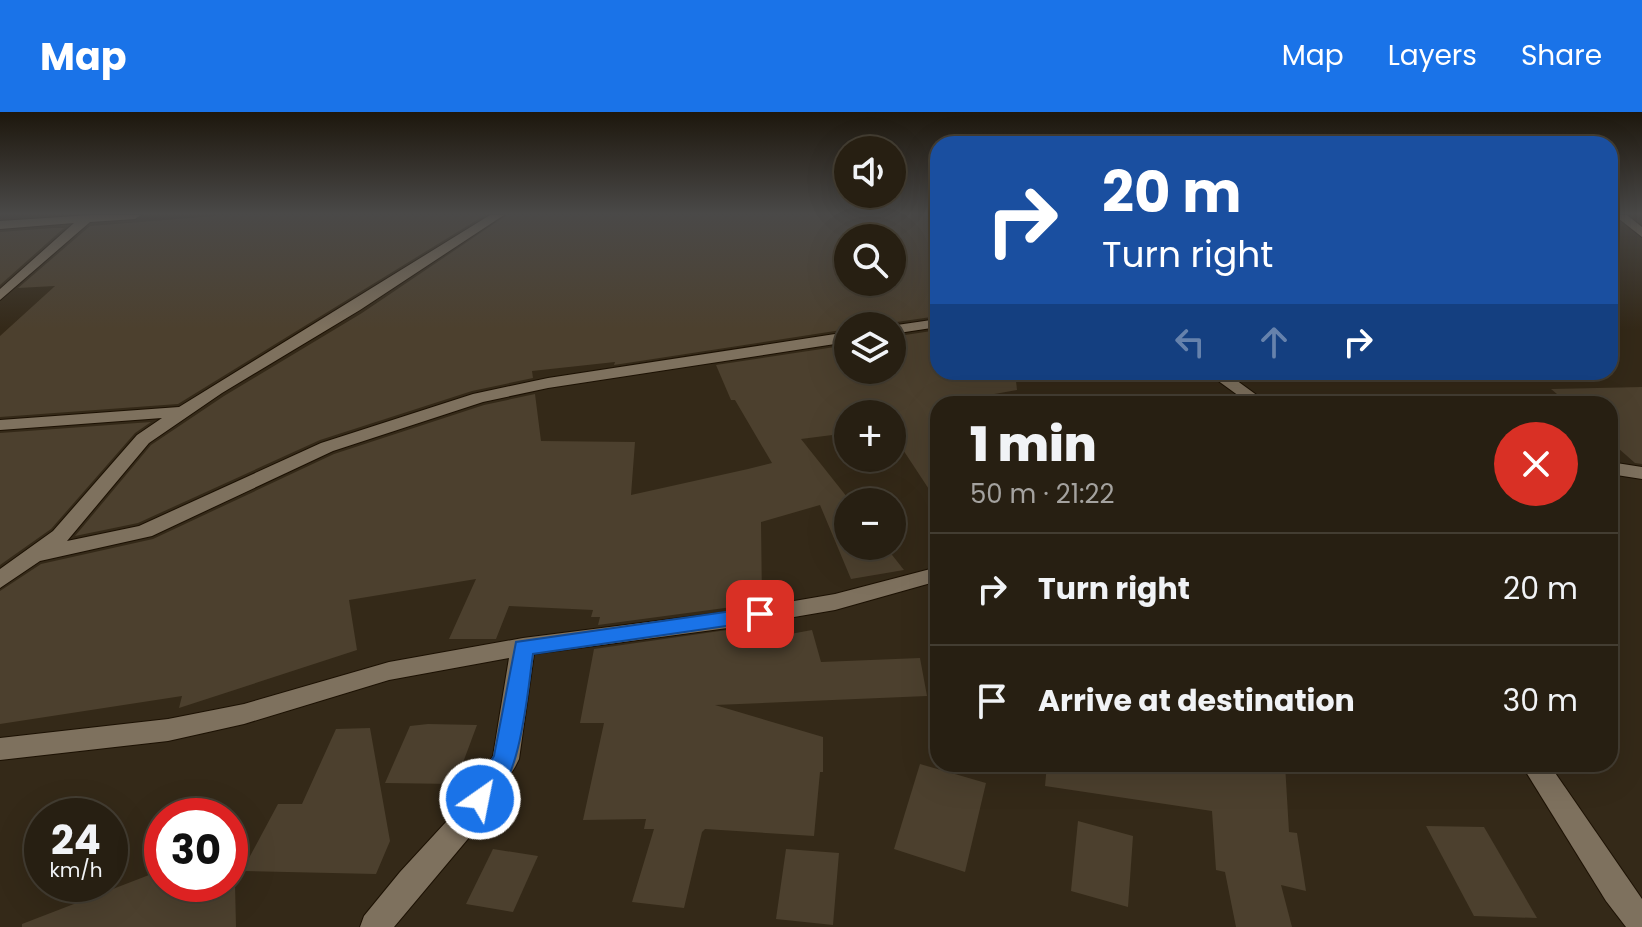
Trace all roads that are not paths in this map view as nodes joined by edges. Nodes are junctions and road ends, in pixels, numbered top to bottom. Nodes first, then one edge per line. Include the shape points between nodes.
1 (48, 253) edge
2 (434, 253) edge
3 (0, 296) edge
4 (930, 324) edge
5 (906, 328) edge
6 (834, 339) edge
7 (1226, 380) edge
8 (1249, 396) edge
9 (179, 412) junction
10 (0, 425) edge
11 (1618, 469) edge
12 (1642, 473) edge
13 (35, 555) junction
14 (930, 576) edge
15 (0, 580) edge
16 (523, 647) junction
17 (0, 749) edge
18 (1539, 772) edge
19 (1642, 923) edge
20 (375, 927) edge

1 - 3 street
2 - 9 street
4 - 5 street
6 - 13 street via 479,398 327,447 145,531
7 - 8 street
9 - 10 street
9 - 13 street via 143,439 60,536
11 - 12 street
13 - 15 street
14 - 16 street via 835,602
16 - 17 street via 389,671 244,714 168,730
16 - 20 street via 506,759 467,819
18 - 19 street

